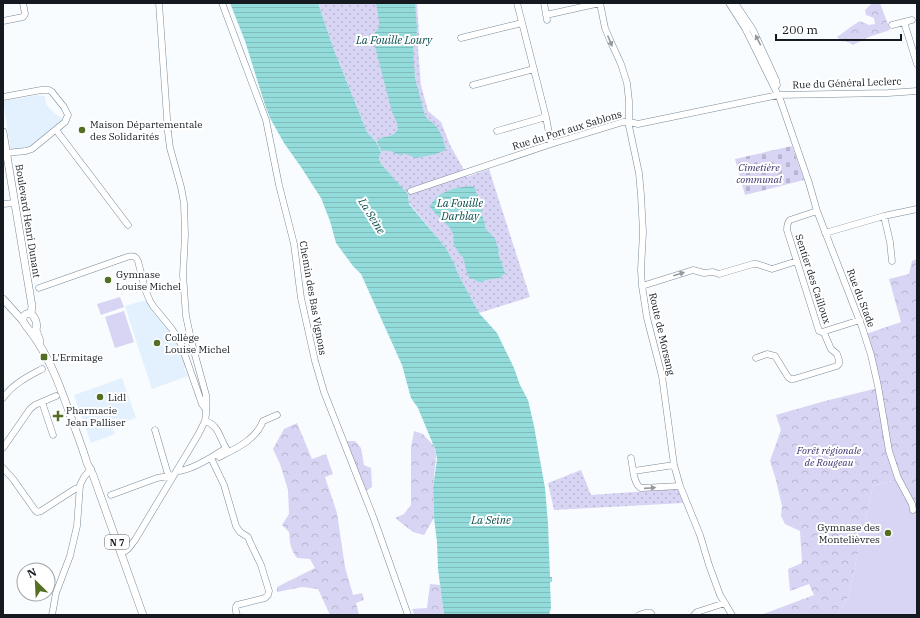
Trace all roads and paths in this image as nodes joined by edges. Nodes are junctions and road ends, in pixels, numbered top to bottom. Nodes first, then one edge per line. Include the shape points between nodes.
1 (159, 3) edge
2 (222, 3) edge
3 (517, 3) edge
4 (544, 3) edge
5 (600, 3) edge
6 (729, 3) edge
7 (735, 3) edge
8 (23, 4) edge
9 (912, 20) dead end
10 (3, 21) edge
11 (904, 22) junction
12 (522, 23) junction
13 (892, 25) dead end
14 (461, 38) dead end
15 (917, 64) edge
16 (534, 69) junction
17 (473, 85) dead end
18 (774, 87) junction
19 (917, 91) edge
20 (778, 95) junction
21 (3, 97) edge
22 (546, 117) junction
23 (630, 122) junction
24 (56, 130) junction
25 (497, 131) dead end
26 (3, 132) edge
27 (551, 144) junction
28 (6, 153) junction
29 (411, 191) dead end
30 (15, 203) junction
31 (3, 204) edge
32 (917, 209) edge
33 (817, 211) junction
34 (884, 216) junction
35 (128, 225) dead end
36 (825, 233) junction
37 (797, 261) junction
38 (892, 261) dead end
39 (642, 286) junction
40 (39, 288) dead end
41 (3, 293) edge
42 (3, 299) edge
43 (31, 314) junction
44 (23, 319) junction
45 (860, 320) junction
46 (33, 330) junction
47 (822, 332) junction
48 (756, 358) dead end
49 (42, 369) dead end
50 (56, 396) dead end
51 (3, 398) edge
52 (42, 402) junction
53 (206, 409) junction
54 (277, 414) dead end
55 (205, 421) junction
56 (155, 430) dead end
57 (53, 435) dead end
58 (3, 448) edge
59 (212, 457) junction
60 (631, 458) dead end
61 (674, 465) junction
62 (3, 468) edge
63 (90, 468) junction
64 (634, 471) junction
65 (173, 474) junction
66 (680, 486) junction
67 (80, 488) junction
68 (111, 495) dead end
69 (914, 510) dead end
70 (122, 553) junction
71 (725, 603) junction
72 (52, 615) edge
73 (143, 615) edge
74 (237, 615) edge
75 (408, 615) edge
76 (639, 615) edge
77 (652, 615) edge
78 (694, 615) edge
79 (732, 615) edge

1 - 53 street via 168,132 184,203 183,275 186,316 205,389
2 - 75 street, Chemin des Bas Vignons via 266,120 294,244 301,298 318,373
3 - 12 street
4 - 5 street via 547,18
5 -> 23 street, Route de Morsang via 605,28 627,83
6 - 18 street, Rue du Stade via 745,28
18 -> 7 street via 777,85 776,80 762,49
8 - 10 street via 23,17
9 - 11 street
11 - 13 street
11 - 15 street
12 - 14 street
12 - 16 street
16 - 17 street
16 - 22 street
18 - 20 street, Rue du Stade
19 - 20 street, Rue du Général Leclerc
20 - 23 street, Rue du Port aux Sablons via 638,124
20 - 33 street, Rue du Stade
21 - 24 street via 50,91 68,113 68,118
22 - 25 street
22 - 27 street
23 - 27 street, Rue du Port aux Sablons
23 - 39 street, Route de Morsang via 642,195
24 - 28 street via 29,150
24 - 35 street
26 - 28 main road, Boulevard Henri Dunant
27 - 29 street, Rue du Port aux Sablons
28 - 30 main road, Boulevard Henri Dunant
30 - 31 street
30 - 43 main road, Boulevard Henri Dunant via 32,306
32 - 34 street
33 - 36 street, Rue du Stade
33 - 37 street, Sentier des Cailloux via 788,222 787,230
34 - 36 street
34 - 38 street
36 - 45 street, Rue du Stade
39 -> 37 street via 693,270 719,274 753,264 772,269
37 - 47 street, Sentier des Cailloux via 819,331
39 - 61 street, Route de Morsang via 647,318 662,376
40 - 53 street via 127,257 136,257 152,306 181,344
41 - 44 main road, N 7 via 18,309
42 - 44 main road, N 7
43 - 44 main road via 26,314
43 - 46 main road, N 7 via 37,324
44 - 46 main road, N 7 via 26,326
45 - 47 street, Sentier des Cailloux
45 - 69 street, Rue du Stade via 878,386 889,451 898,478
46 - 63 main road, N 7 via 50,364
47 - 48 street via 831,349 839,357 837,366 791,379 774,356 768,354
49 - 51 street via 13,386
50 - 52 street
52 - 57 street
52 - 58 street via 30,409
53 - 55 street
54 - 59 street via 263,421 260,429 241,446 215,459
55 - 59 street via 214,426 226,448
55 - 65 street
56 - 65 street via 167,471
59 - 65 street
59 - 74 street via 224,485 236,526 248,537 269,591 265,598 237,605
60 - 64 street
61 - 64 street
61 - 66 street, Route de Morsang
62 - 67 street via 37,512
63 - 67 street
63 - 70 main road, N 7
64 -> 66 street via 636,484 640,488
65 - 68 street
65 - 70 street via 130,547
66 - 71 street, Route de Morsang
67 - 72 street via 77,526 70,556 54,599
70 - 73 main road, N 7
71 - 78 street
71 - 79 street, Route de Morsang
76 - 77 street

